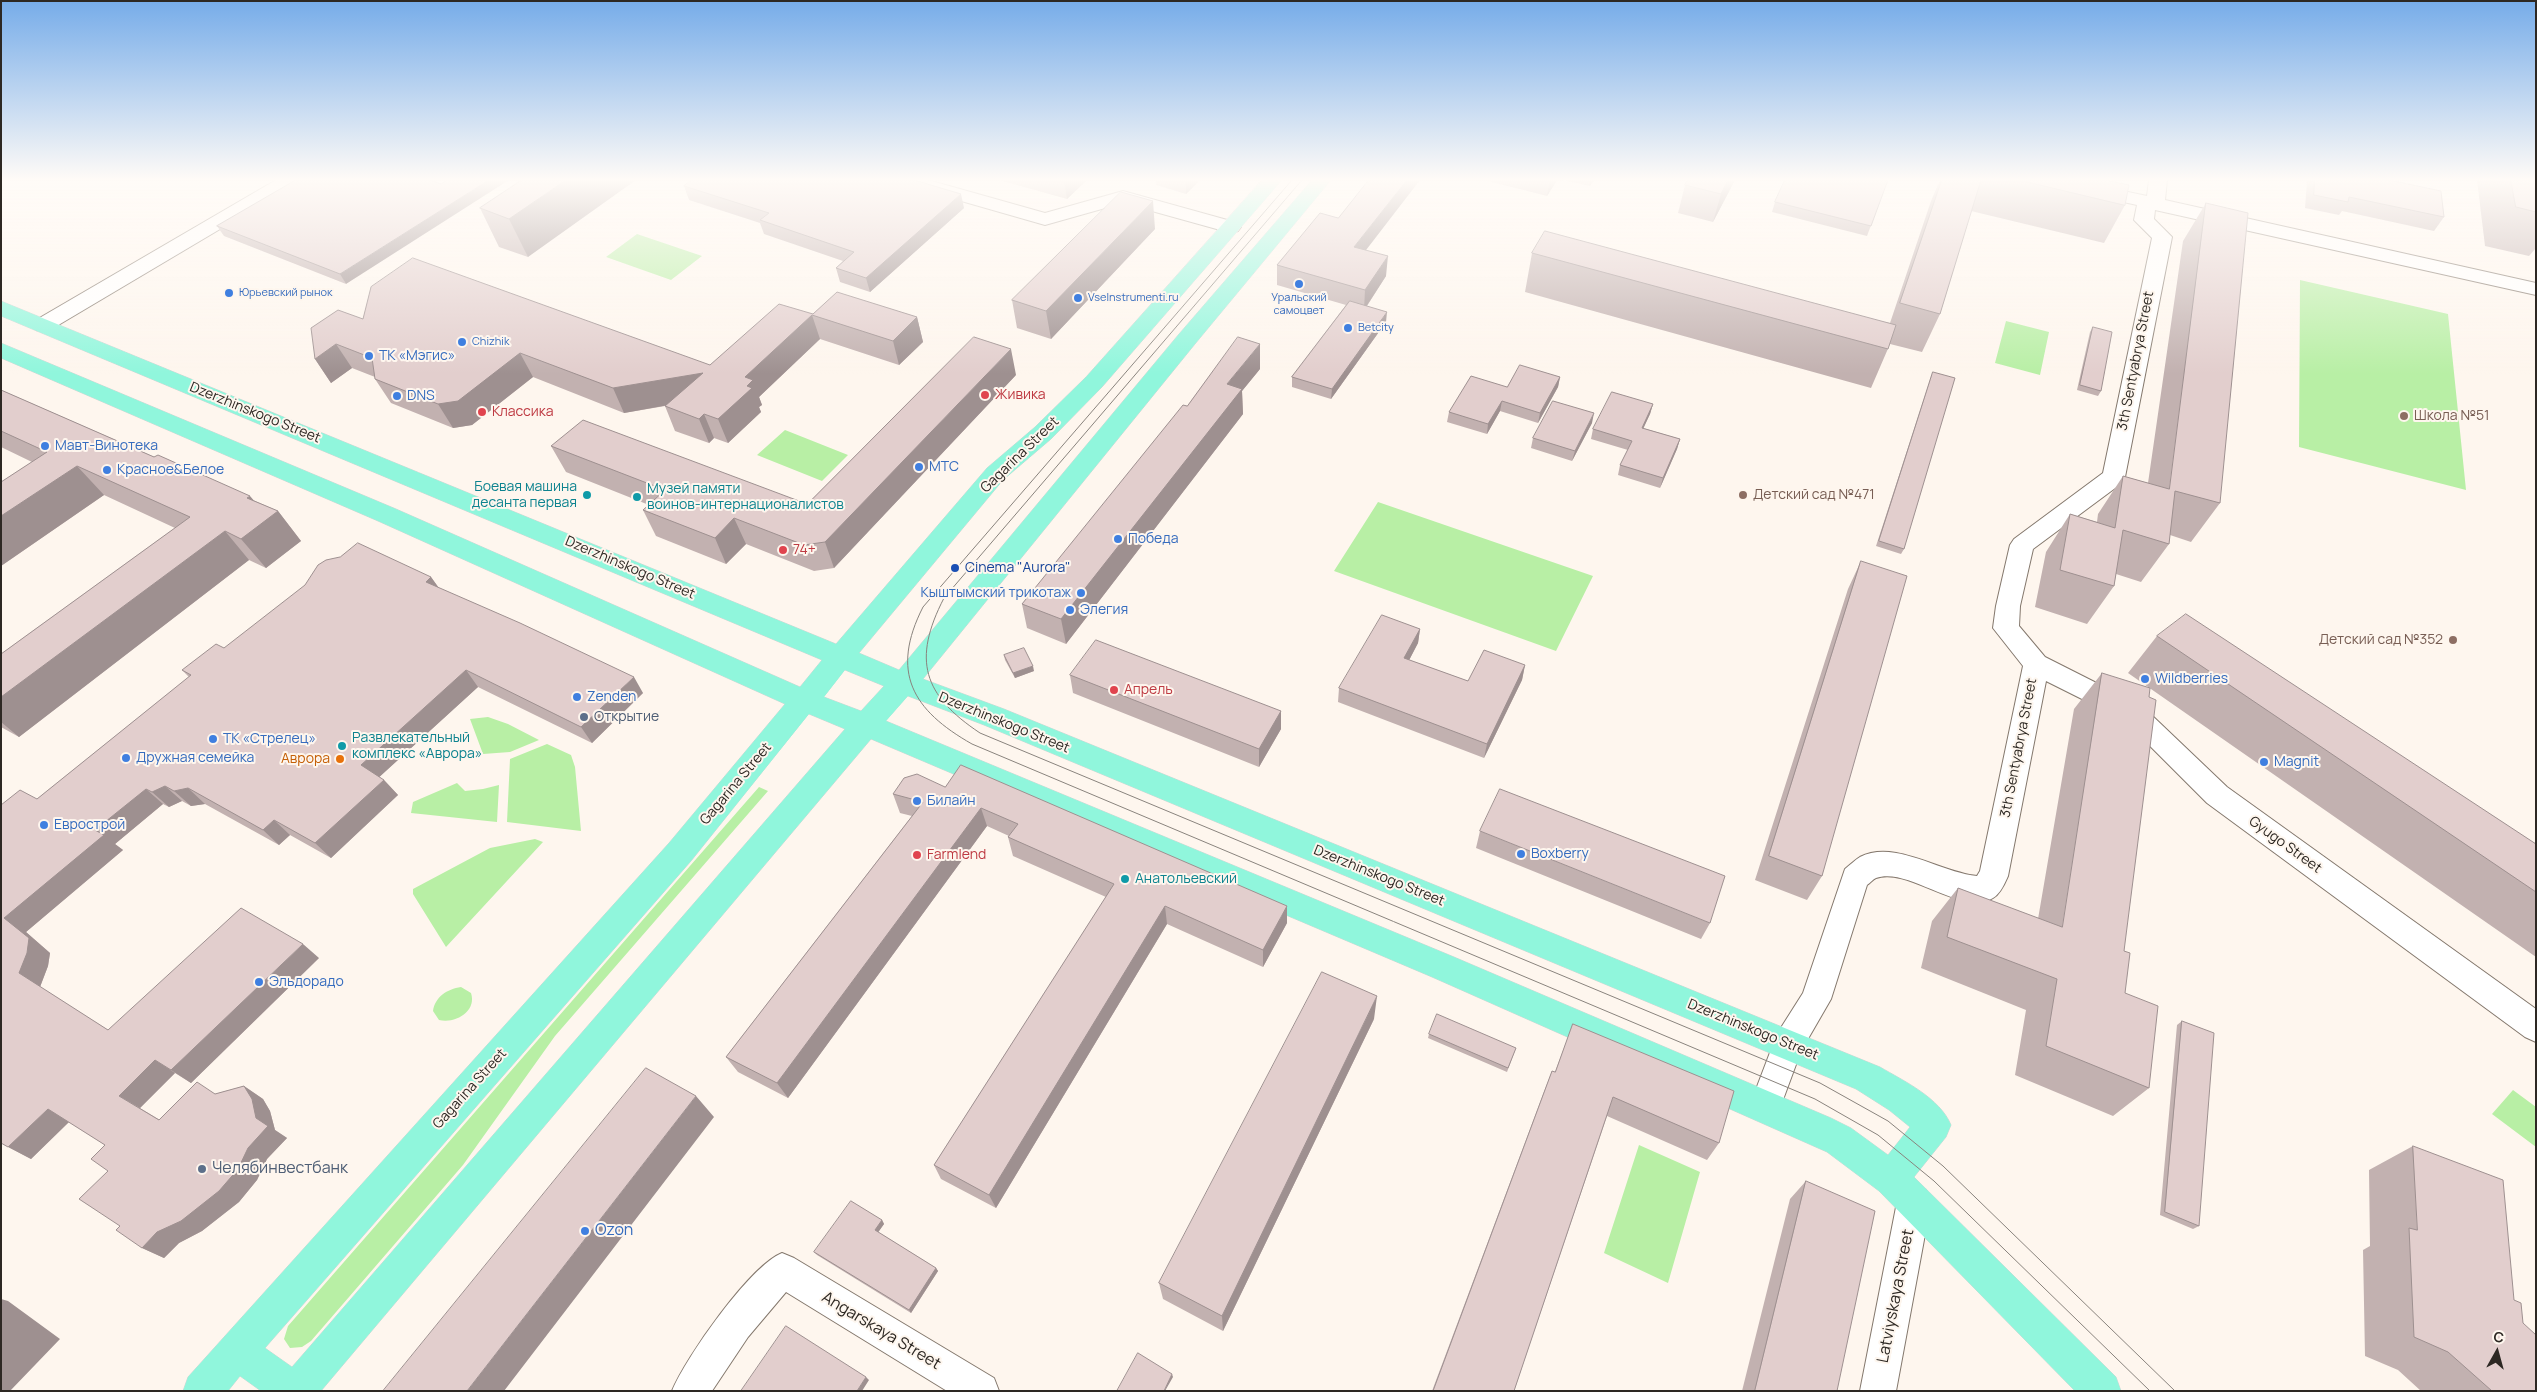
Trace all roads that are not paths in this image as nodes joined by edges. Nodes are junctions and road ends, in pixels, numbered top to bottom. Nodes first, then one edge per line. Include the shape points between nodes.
1 (179, 245) edge
2 (1214, 245) edge
3 (1266, 245) edge
4 (2160, 245) edge
5 (2339, 245) edge
6 (2536, 289) edge
7 (1, 308) edge
8 (43, 325) junction
9 (1, 349) edge
10 (215, 396) junction
11 (174, 424) junction
12 (842, 657) junction
13 (2036, 664) junction
14 (904, 683) junction
15 (805, 701) junction
16 (864, 726) junction
17 (2536, 1028) edge
18 (1788, 1044) junction
19 (1766, 1105) junction
20 (1902, 1190) junction
21 (237, 1351) junction
22 (202, 1391) edge
23 (295, 1391) edge
24 (690, 1391) edge
25 (981, 1391) edge
26 (1878, 1391) edge
27 (2102, 1391) edge

1 - 8 street
2 - 12 main road, Gagarina Street via 1094,382 1043,433 995,474
3 - 14 main road
4 - 13 street, 3th Sentyabrya Street via 2114,477 2022,545 2006,628
5 - 6 street
7 - 8 main road, Dzerzhinskogo Street
8 - 9 main road
8 - 10 main road, Dzerzhinskogo Street
9 - 11 main road
10 - 11 main road
10 - 12 main road, Dzerzhinskogo Street
11 - 15 main road
12 - 14 main road, Dzerzhinskogo Street
12 - 15 main road, Gagarina Street
13 - 17 street, Gyugo Street via 2133,714 2217,795
13 - 18 street, 3th Sentyabrya Street via 1994,876 1984,889 1958,887 1897,864 1870,866 1855,878 1816,998
14 - 16 main road
14 - 18 main road, Dzerzhinskogo Street via 994,717
15 - 16 main road
15 - 21 main road, Gagarina Street via 680,852
16 - 19 main road via 959,762
16 - 23 main road
18 - 19 street, 3th Sentyabrya Street
18 - 20 main road, Dzerzhinskogo Street via 1868,1078 1901,1098 1934,1125
19 - 20 main road via 1839,1140
20 - 26 street, Latviyskaya Street
20 - 27 main road
21 - 22 main road, Gagarina Street
21 - 23 main road
24 - 25 street, Angarskaya Street via 735,1324 782,1270

